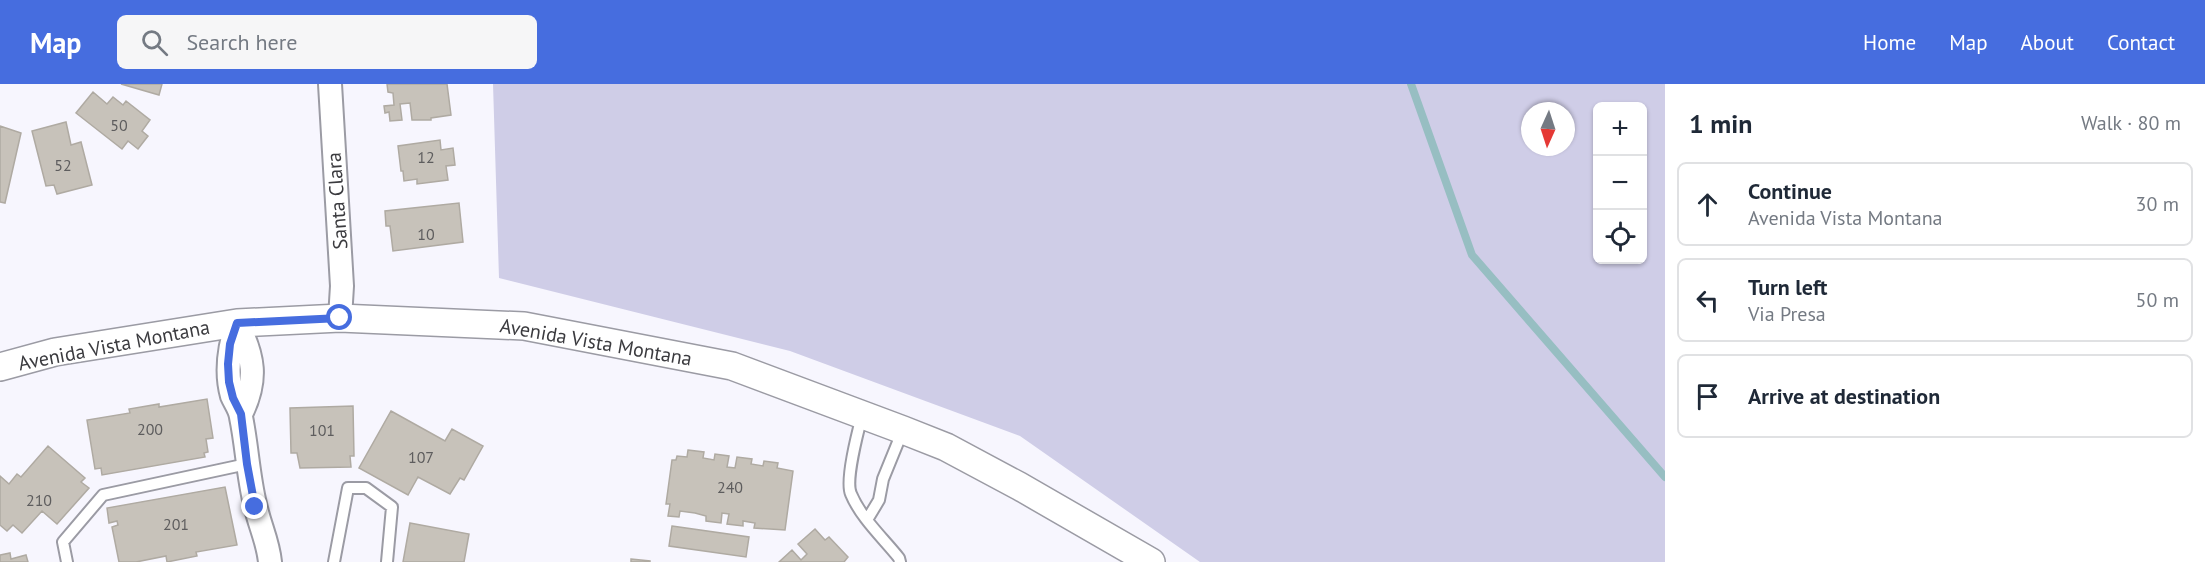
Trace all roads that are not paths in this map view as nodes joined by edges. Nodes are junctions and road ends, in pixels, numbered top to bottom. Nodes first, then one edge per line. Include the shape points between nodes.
1 (330, 84) edge
2 (340, 318) junction
3 (237, 323) junction
4 (0, 367) edge
5 (863, 414) junction
6 (903, 429) junction
7 (247, 464) junction
8 (867, 520) junction
9 (67, 562) edge
10 (270, 562) edge
11 (334, 562) edge
12 (387, 562) edge
13 (900, 562) edge
14 (1151, 562) edge

1 - 2 street, Santa Clara via 342,286
2 - 3 street, Avenida Vista Montana
2 - 5 street, Avenida Vista Montana via 524,326 732,366
3 - 4 street, Avenida Vista Montana via 55,352
3 - 7 street via 230,344 229,382 241,414
5 - 6 street, Avenida Vista Montana
5 - 8 lane via 854,445 849,492
6 - 8 lane via 879,500
6 - 14 street, Avenida Vista Montana via 946,447
7 - 9 lane via 103,495 63,542
7 - 10 street
8 - 13 lane
11 - 12 lane via 348,488 366,488 392,507

